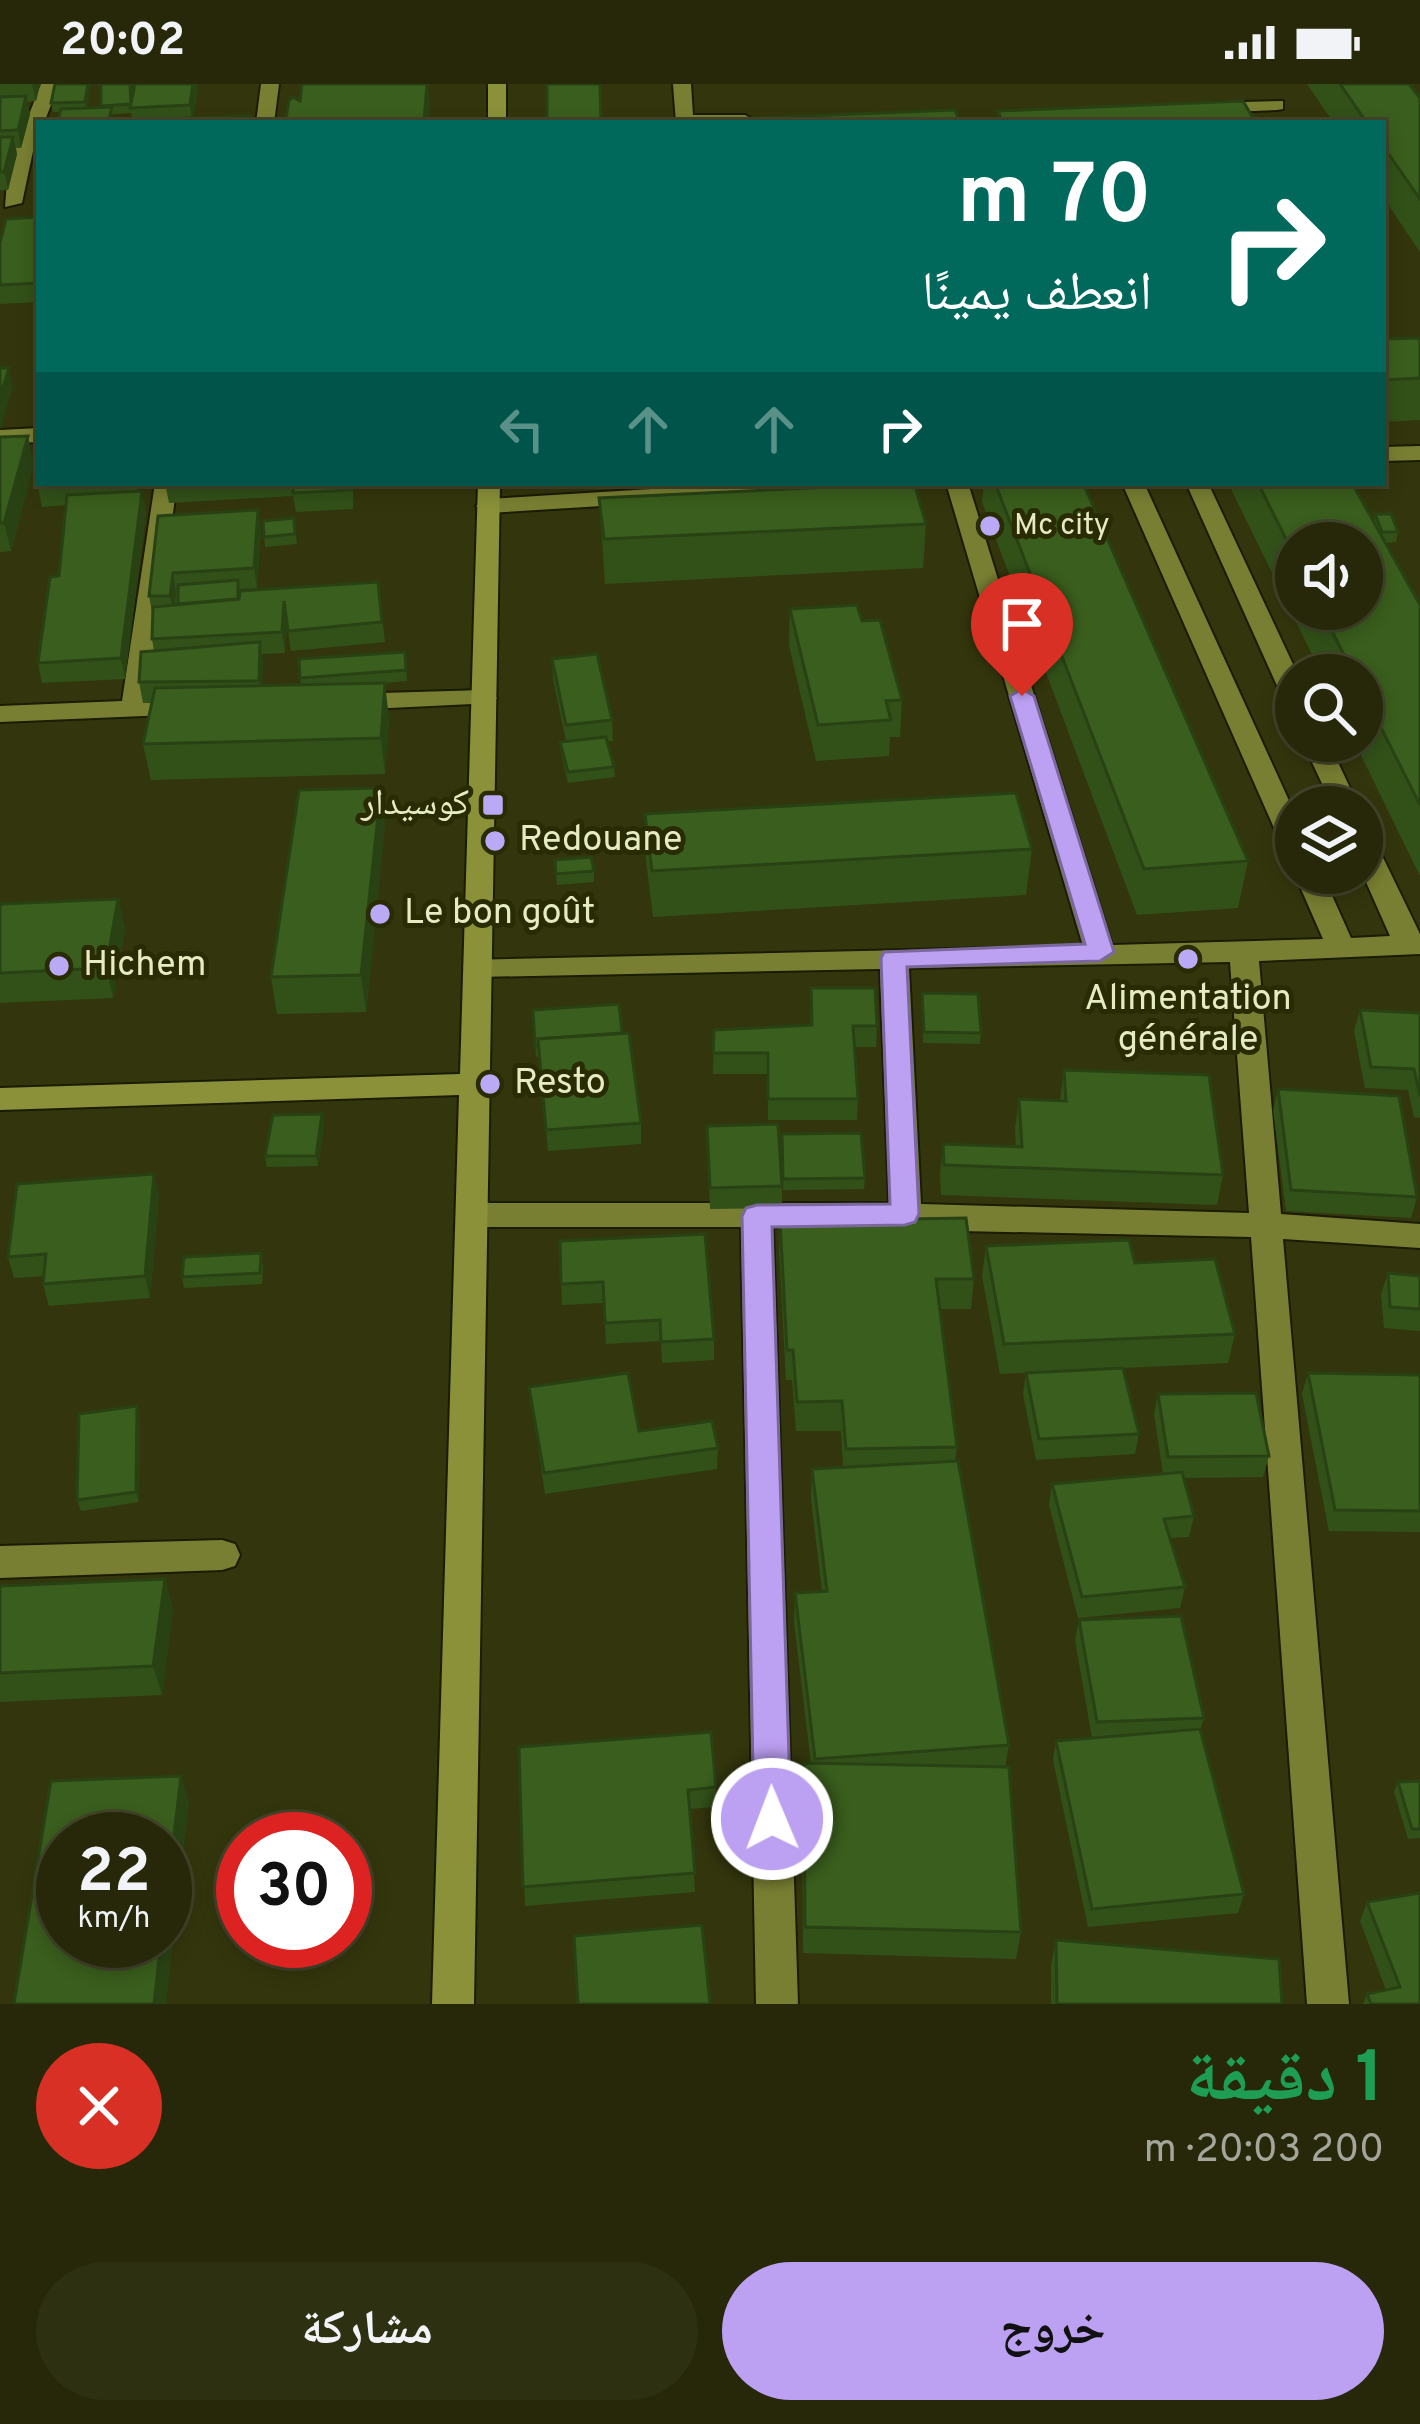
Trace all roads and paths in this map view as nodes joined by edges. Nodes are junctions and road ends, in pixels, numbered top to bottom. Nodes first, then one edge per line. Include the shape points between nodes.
1 (50, 84) edge
2 (269, 84) edge
3 (497, 84) edge
4 (682, 84) edge
5 (1264, 84) edge
6 (1277, 105) junction
7 (1184, 109) edge
8 (770, 119) edge
9 (265, 120) edge
10 (497, 120) edge
11 (684, 120) edge
12 (741, 120) edge
13 (1286, 120) edge
14 (12, 203) dead end
15 (36, 436) edge
16 (0, 437) edge
17 (1420, 453) edge
18 (1386, 454) edge
19 (166, 486) edge
20 (768, 486) edge
21 (958, 486) edge
22 (1134, 486) edge
23 (1198, 486) edge
24 (488, 495) edge
25 (1275, 654) edge
26 (484, 698) junction
27 (321, 703) edge
28 (228, 705) edge
29 (134, 708) junction
30 (0, 714) edge
31 (1275, 799) edge
32 (1383, 884) edge
33 (1317, 894) edge
34 (1414, 944) edge
35 (1341, 947) junction
36 (1100, 952) junction
37 (1244, 952) junction
38 (894, 958) junction
39 (478, 967) junction
40 (476, 1084) junction
41 (0, 1099) edge
42 (905, 1214) junction
43 (473, 1215) junction
44 (757, 1216) junction
45 (1269, 1223) junction
46 (1420, 1236) edge
47 (222, 1555) dead end
48 (0, 1562) edge
49 (452, 2004) edge
50 (777, 2004) edge
51 (1328, 2004) edge

1 - 14 street
2 - 9 street
3 - 10 main road
4 - 11 street
5 - 6 street
6 - 7 street
6 - 13 street
8 - 12 street
15 - 16 street
17 - 18 street
19 - 29 street
20 - 24 street
21 - 36 street
22 - 31 street
23 - 25 street
24 - 26 main road
26 - 27 street
26 - 39 main road
28 - 29 street
29 - 30 street
32 - 34 street
33 - 35 street
34 - 35 street
35 - 37 street
36 - 37 street
36 - 38 street
37 - 45 street
38 - 39 street
38 - 42 street
39 - 40 main road
40 - 41 main road
40 - 43 main road
42 - 44 street
42 - 45 street
43 - 44 street
43 - 49 main road
44 - 50 street
45 - 46 street
45 - 51 street
47 - 48 street

